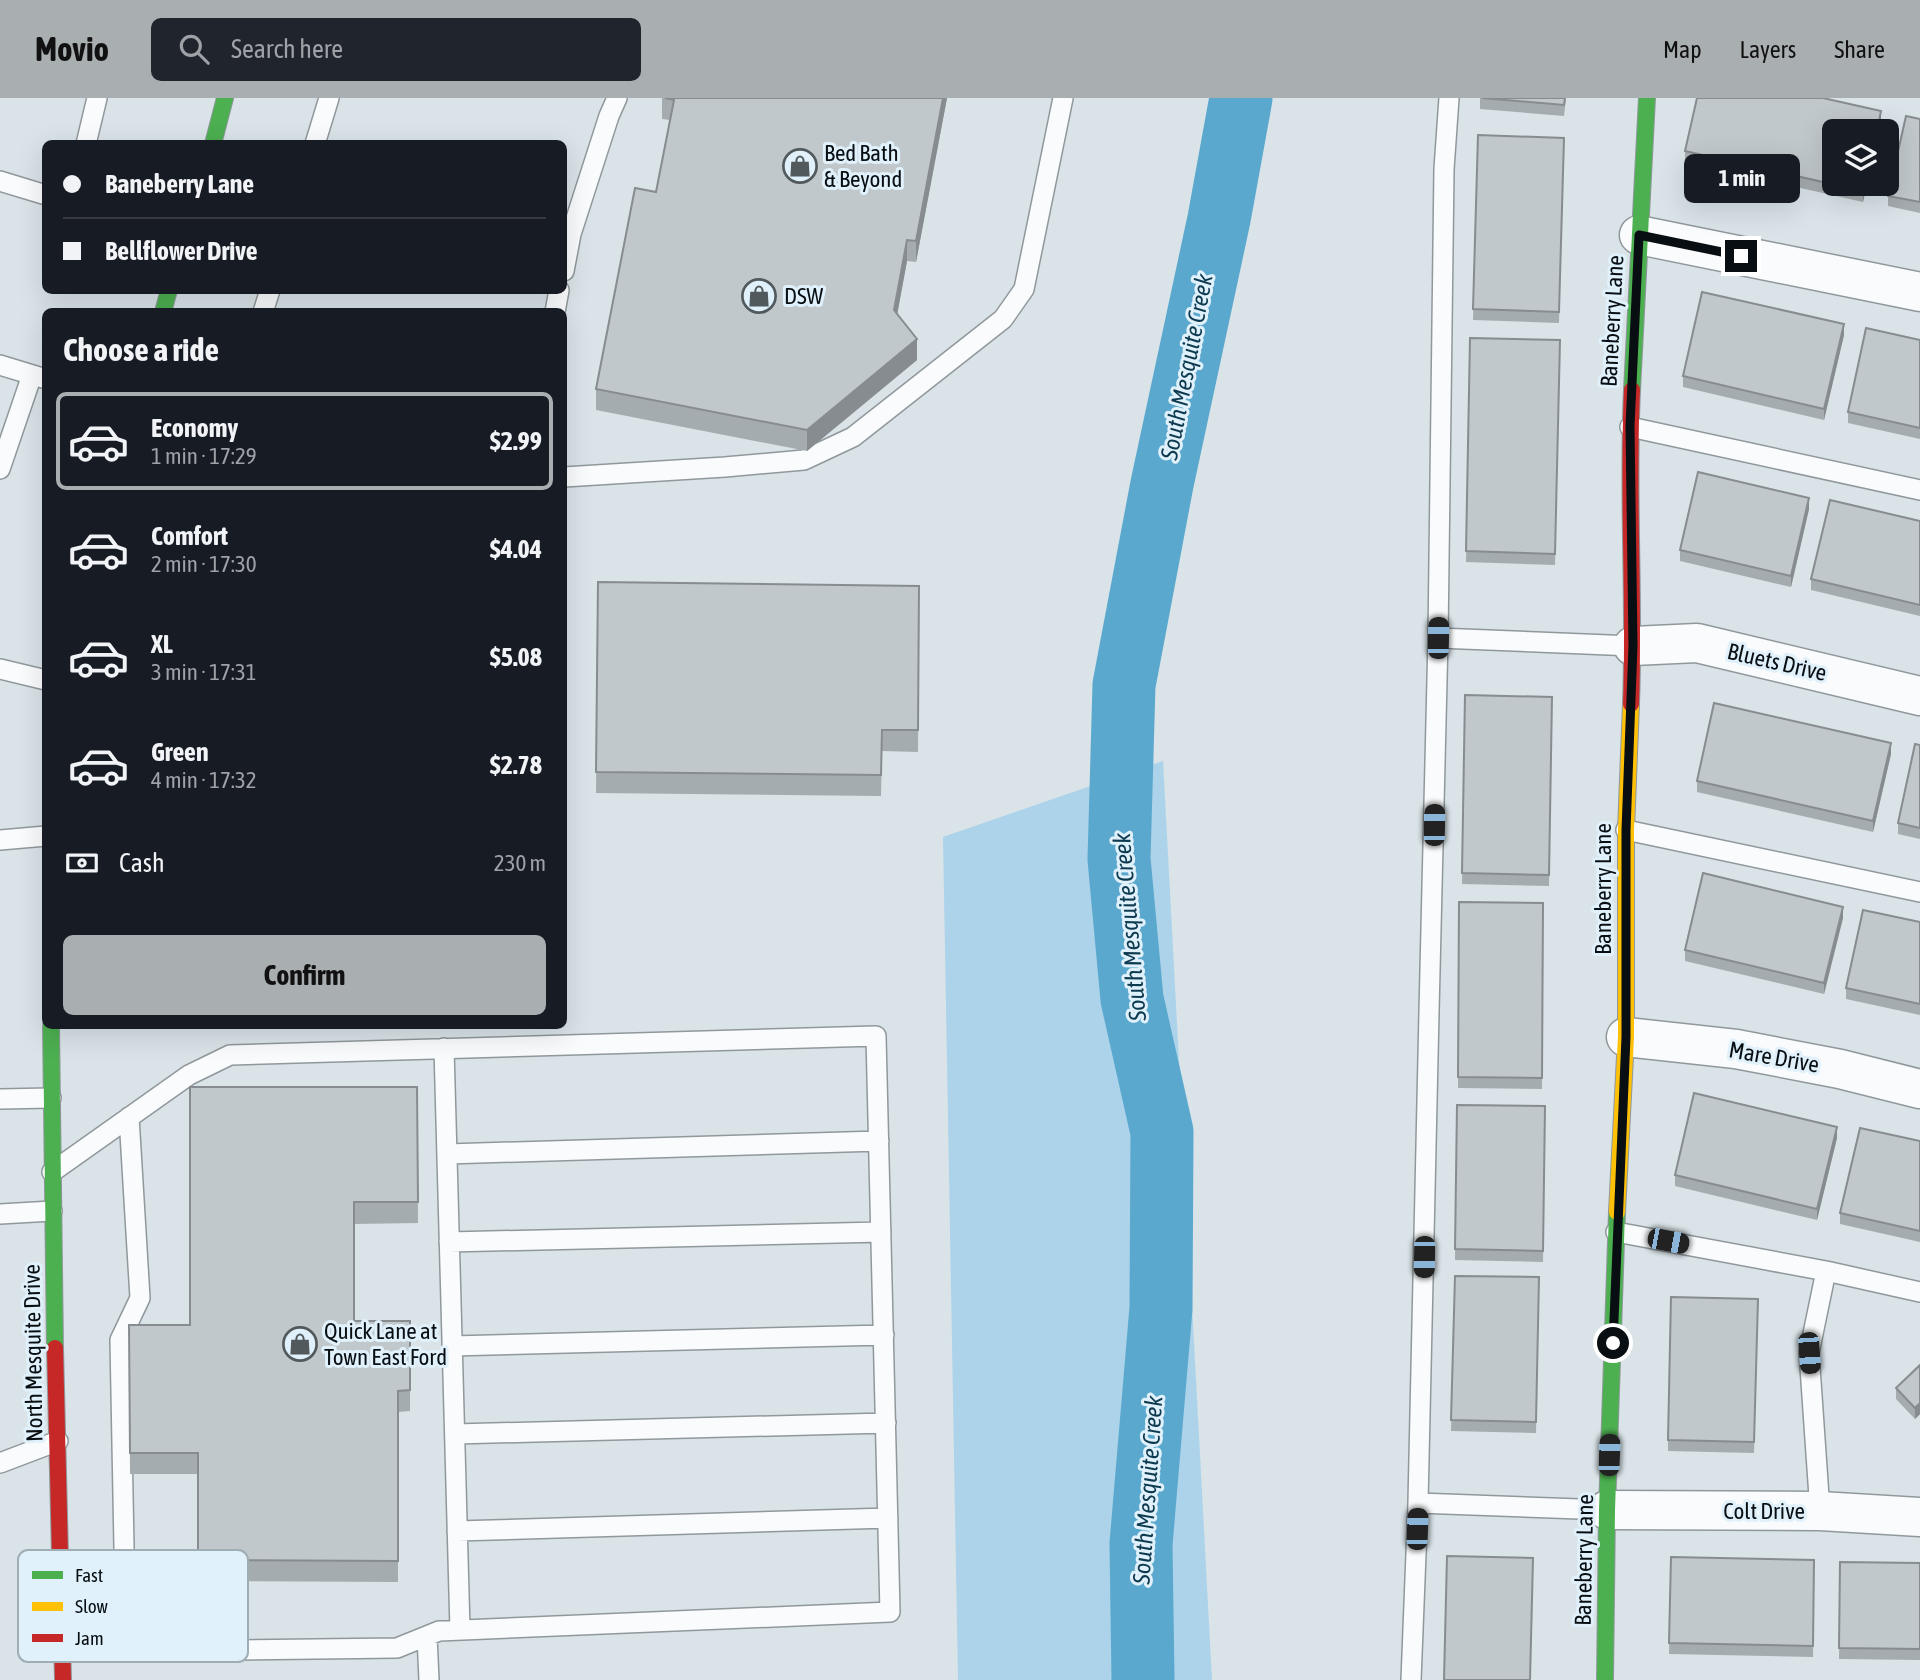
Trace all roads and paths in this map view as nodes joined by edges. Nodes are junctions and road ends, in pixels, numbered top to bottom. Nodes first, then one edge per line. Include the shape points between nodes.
1 (97, 98) edge
2 (225, 98) edge
3 (329, 98) edge
4 (617, 98) edge
5 (1063, 98) edge
6 (1449, 98) edge
7 (1647, 98) edge
8 (87, 140) edge
9 (213, 140) edge
10 (316, 140) edge
11 (0, 181) edge
12 (42, 194) edge
13 (1639, 235) junction
14 (567, 255) edge
15 (1920, 292) edge
16 (0, 365) edge
17 (39, 377) edge
18 (1630, 426) junction
19 (0, 469) edge
20 (567, 477) edge
21 (1920, 490) edge
22 (1438, 638) junction
23 (1633, 646) junction
24 (0, 669) edge
25 (42, 679) edge
26 (1920, 696) edge
27 (1626, 830) junction
28 (42, 836) edge
29 (0, 840) edge
30 (1920, 892) edge
31 (51, 1029) edge
32 (1626, 1037) junction
33 (444, 1048) junction
34 (1920, 1090) edge
35 (51, 1098) junction
36 (0, 1099) edge
37 (129, 1117) junction
38 (879, 1141) junction
39 (447, 1154) junction
40 (52, 1172) junction
41 (52, 1211) junction
42 (0, 1214) edge
43 (881, 1232) junction
44 (1616, 1232) junction
45 (449, 1242) junction
46 (1826, 1271) junction
47 (1920, 1292) edge
48 (884, 1335) junction
49 (452, 1346) junction
50 (886, 1423) junction
51 (455, 1434) junction
52 (58, 1441) junction
53 (0, 1463) edge
54 (1418, 1503) junction
55 (1607, 1510) junction
56 (1820, 1511) junction
57 (1920, 1517) edge
58 (888, 1518) junction
59 (457, 1531) junction
60 (60, 1550) edge
61 (124, 1550) edge
62 (460, 1630) junction
63 (427, 1636) junction
64 (248, 1650) edge
65 (62, 1662) edge
66 (63, 1680) edge
67 (429, 1680) edge
68 (1411, 1680) edge
69 (1605, 1680) edge

1 - 8 lane
2 - 9 street
3 - 10 lane
4 - 14 lane
5 - 20 lane via 1024,289 1003,319 853,437 804,460
6 - 22 lane via 1444,169
7 - 13 street, Baneberry Lane
11 - 12 lane
13 - 15 street
13 - 18 street, Baneberry Lane
16 - 17 lane
17 - 19 lane
18 - 21 lane
18 - 23 street, Baneberry Lane
22 - 23 lane
22 - 54 lane
23 - 26 street, Bluets Drive via 1697,643
23 - 27 street, Baneberry Lane
24 - 25 lane
27 - 30 lane
27 - 32 street, Baneberry Lane
28 - 29 lane
31 - 35 street, North Mesquite Drive
32 - 34 street, Mare Drive via 1737,1049
32 - 44 street, Baneberry Lane
33 - 37 lane via 230,1055 189,1075
33 - 38 lane via 876,1036
33 - 39 lane
35 - 36 lane
35 - 40 street, North Mesquite Drive
37 - 40 lane
37 - 61 lane via 140,1298 120,1340
38 - 39 lane
38 - 43 lane
39 - 45 lane
40 - 41 street, North Mesquite Drive
41 - 42 lane
41 - 52 street, North Mesquite Drive
43 - 45 lane
43 - 48 lane
44 - 46 lane
44 - 55 street, Baneberry Lane
45 - 49 lane
46 - 47 lane
46 - 56 lane via 1809,1353
48 - 49 lane
48 - 50 lane
49 - 51 lane
50 - 51 lane
50 - 58 lane
51 - 59 lane
52 - 53 lane
52 - 60 street, North Mesquite Drive
54 - 55 lane
54 - 68 lane
55 - 56 street, Colt Drive
55 - 69 street, Baneberry Lane
56 - 57 street, Colt Drive
58 - 59 lane
58 - 62 lane via 890,1612
59 - 62 lane
62 - 63 lane
63 - 64 lane via 397,1648
63 - 67 lane
65 - 66 street, North Mesquite Drive

